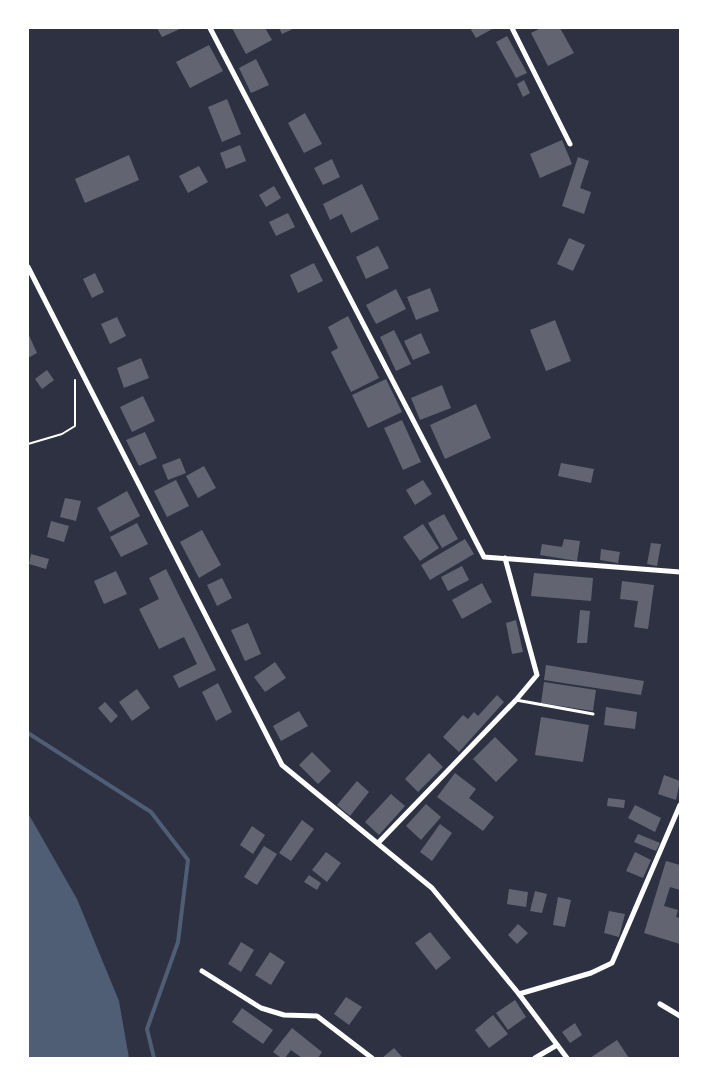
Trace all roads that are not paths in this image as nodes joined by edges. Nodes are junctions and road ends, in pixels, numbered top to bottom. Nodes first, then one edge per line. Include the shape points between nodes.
1 (210, 28) edge
2 (512, 28) edge
3 (570, 144) dead end
4 (28, 266) edge
5 (505, 558) junction
6 (680, 572) edge
7 (516, 700) junction
8 (593, 714) dead end
9 (680, 805) edge
10 (678, 818) edge
11 (378, 843) junction
12 (202, 972) dead end
13 (519, 994) junction
14 (660, 1004) dead end
15 (680, 1016) edge
16 (557, 1045) junction
17 (372, 1058) edge
18 (535, 1058) edge
19 (567, 1058) edge

1 - 5 street via 484,557
2 - 3 street
4 - 11 street via 282,765
5 - 6 street
5 - 7 street via 537,675
7 - 8 lane
7 - 11 street
9 - 10 street
10 - 13 street via 612,963 591,973
11 - 13 street via 432,888
12 - 17 street via 261,1008 284,1016 317,1016
13 - 16 street
14 - 15 street
16 - 18 street
16 - 19 street

